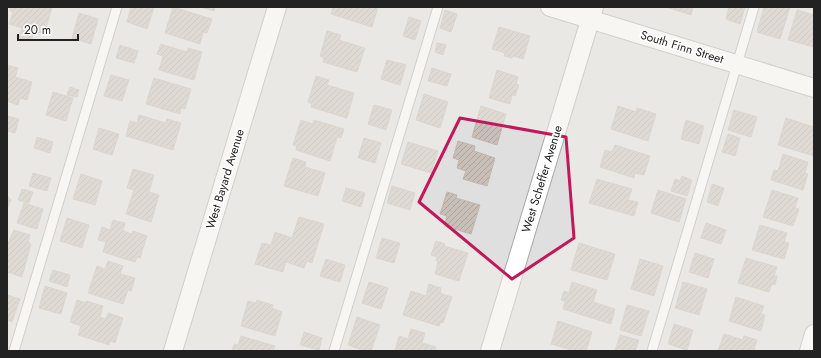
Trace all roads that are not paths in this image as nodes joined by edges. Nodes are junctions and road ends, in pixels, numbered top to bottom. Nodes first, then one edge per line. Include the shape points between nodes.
1 (117, 7) edge
2 (277, 7) edge
3 (438, 7) edge
4 (550, 7) edge
5 (754, 7) edge
6 (592, 13) edge
7 (736, 64) junction
8 (814, 88) edge
9 (814, 334) edge
10 (14, 351) edge
11 (173, 351) edge
12 (334, 351) edge
13 (490, 351) edge
14 (652, 351) edge
15 (809, 351) edge

1 - 10 lane
2 - 11 street, West Bayard Avenue
3 - 12 lane
4 - 6 street, South Finn Street
5 - 7 lane
6 - 7 street, South Finn Street
6 - 13 street, West Scheffer Avenue
7 - 8 street, South Finn Street
7 - 14 lane
9 - 15 street

